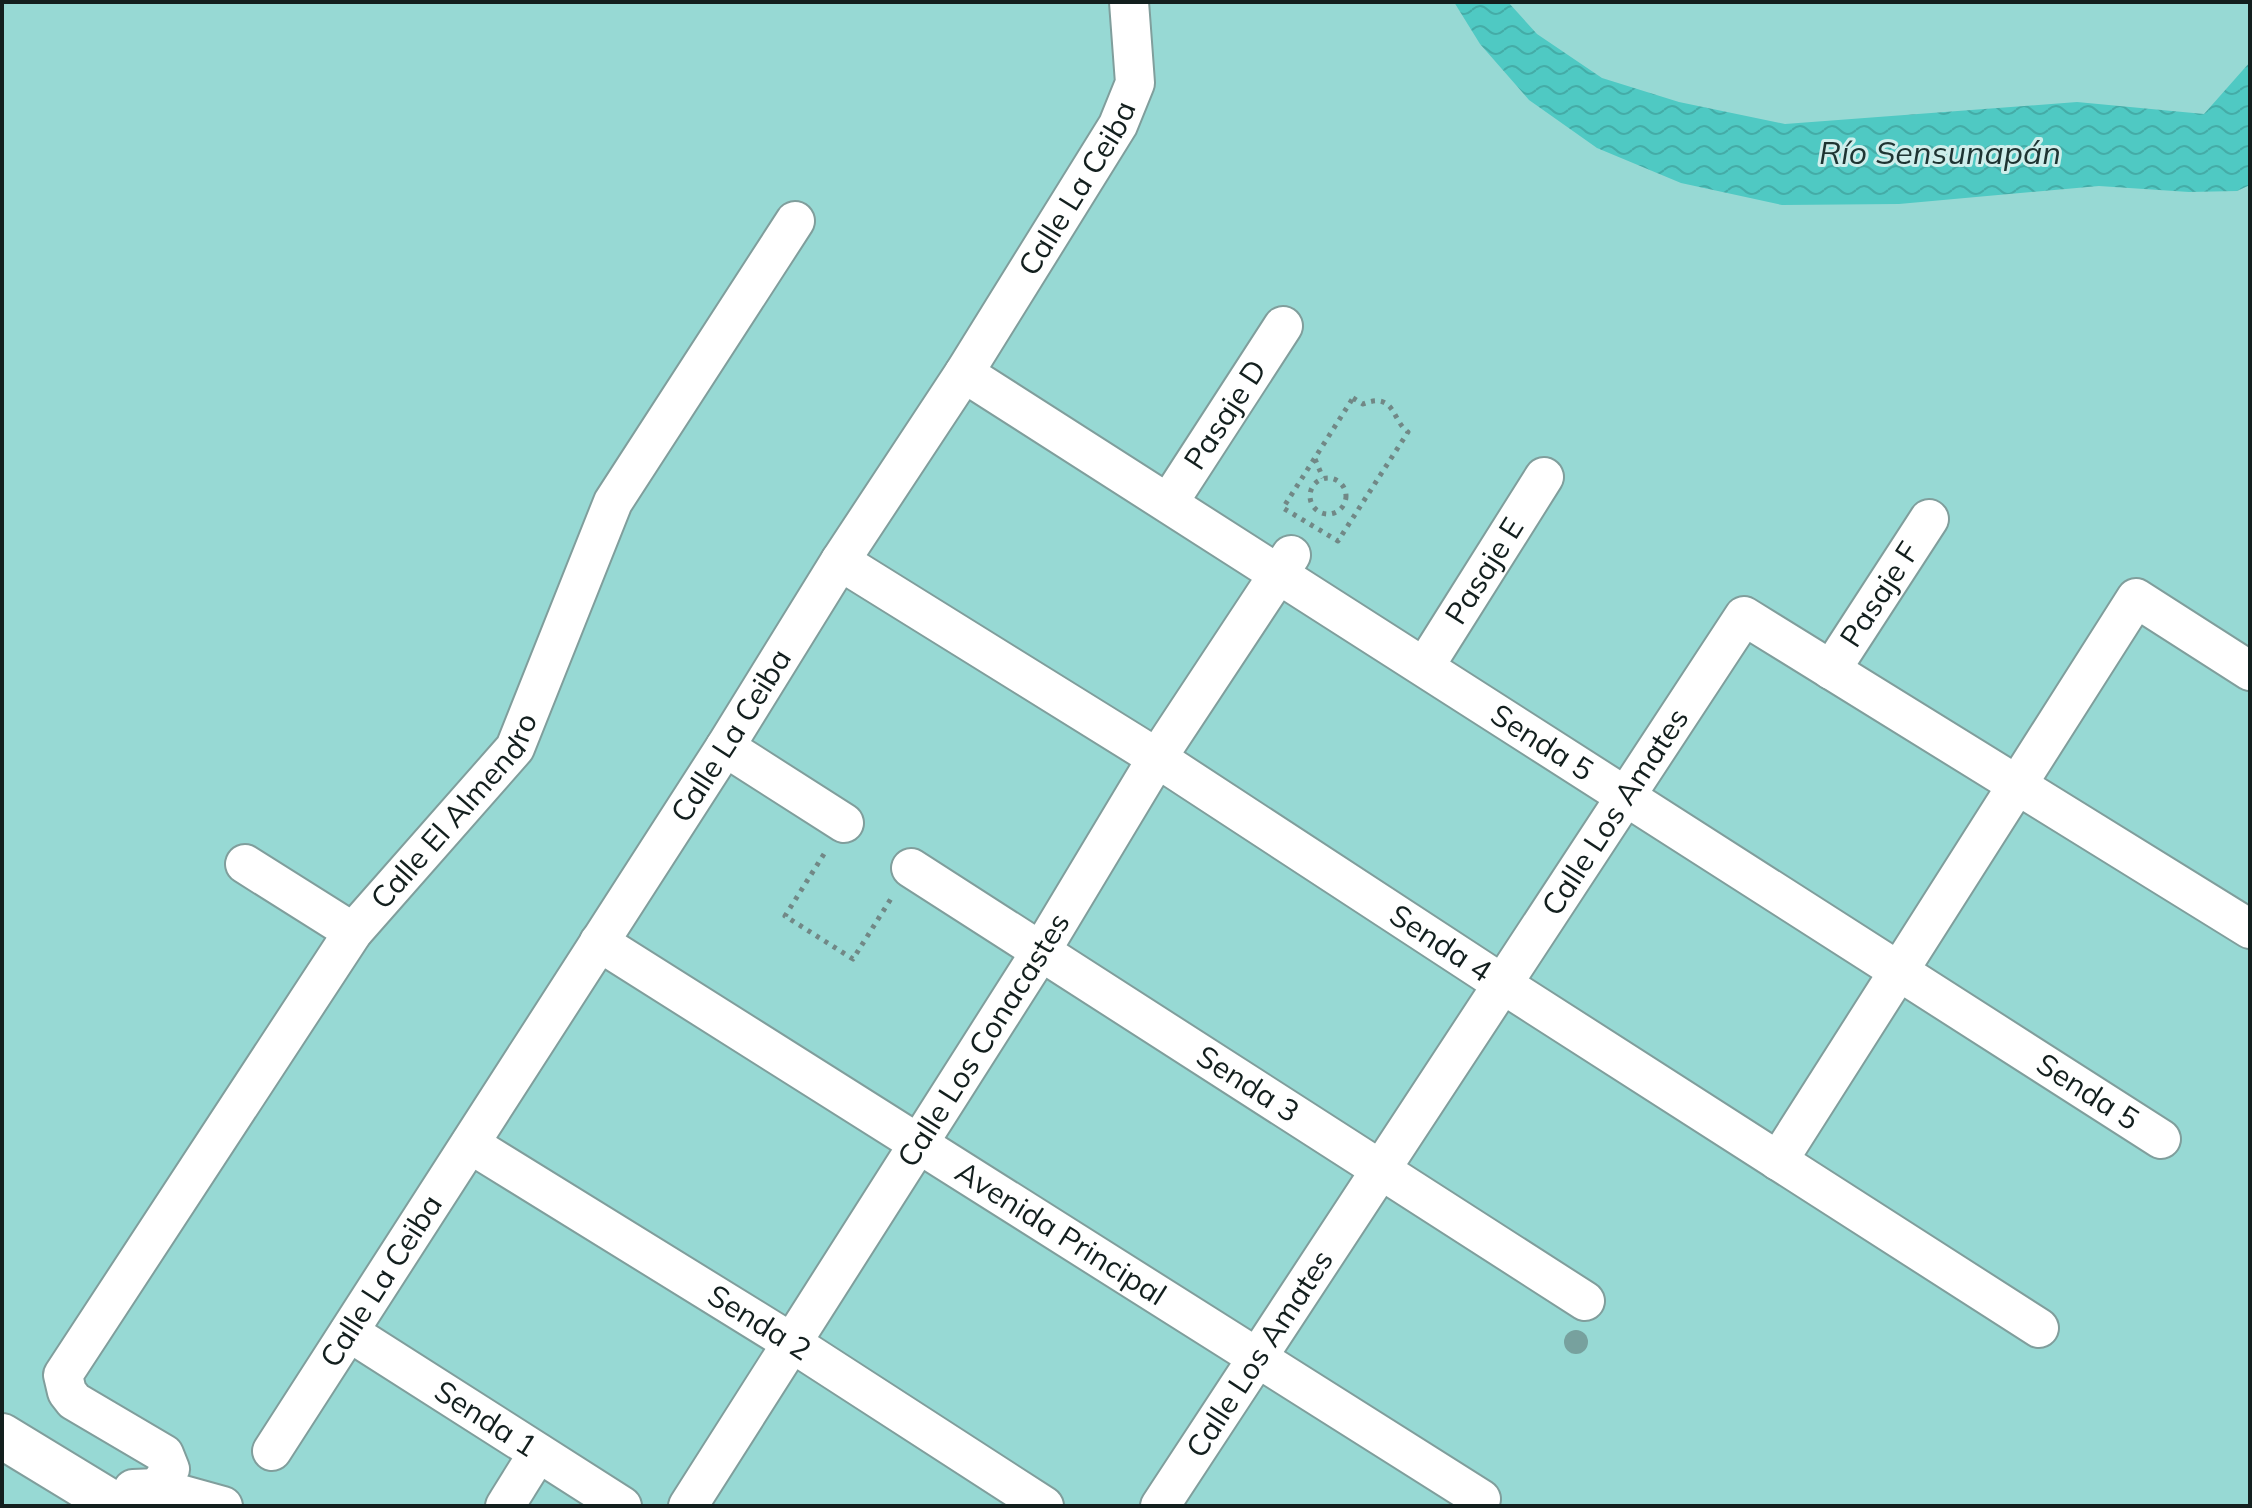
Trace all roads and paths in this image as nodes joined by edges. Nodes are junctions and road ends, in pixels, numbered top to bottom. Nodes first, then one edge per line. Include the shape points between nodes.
1 (1129, 2) edge
2 (795, 221) dead end
3 (1283, 326) dead end
4 (964, 373) junction
5 (1315, 459) junction
6 (1544, 477) dead end
7 (1323, 478) junction
8 (1169, 502) junction
9 (1345, 505) junction
10 (1357, 512) junction
11 (1929, 519) dead end
12 (840, 561) junction
13 (1285, 564) junction
14 (1425, 666) junction
15 (1831, 670) junction
16 (2250, 671) edge
17 (725, 747) junction
18 (1157, 758) junction
19 (2016, 784) junction
20 (1626, 796) junction
21 (844, 823) joint
22 (245, 864) dead end
23 (911, 868) joint
24 (2250, 929) edge
25 (353, 932) junction
26 (599, 942) junction
27 (1041, 951) junction
28 (1898, 971) junction
29 (1504, 985) junction
30 (2161, 1139) dead end
31 (470, 1144) junction
32 (918, 1144) junction
33 (1778, 1161) junction
34 (1383, 1170) junction
35 (1585, 1301) dead end
36 (2039, 1328) dead end
37 (349, 1332) junction
38 (792, 1343) junction
39 (1257, 1358) junction
40 (2, 1436) edge
41 (272, 1451) dead end
42 (538, 1453) junction
43 (158, 1488) junction
44 (103, 1498) edge
45 (1481, 1499) dead end
46 (223, 1506) edge
47 (505, 1506) edge
48 (622, 1506) edge
49 (688, 1506) edge
50 (1044, 1506) edge
51 (1160, 1506) edge

1 - 4 street, Calle La Ceiba via 1135,83 1118,125
2 - 25 street, Calle El Almendro via 613,502 515,748
3 - 8 street, Pasaje D
4 - 8 street, Senda 5
4 - 12 street, Calle La Ceiba
5 - 7 path
5 - 10 path via 1283,508 1338,541
5 - 10 path via 1353,398 1392,408 1408,432
6 - 14 street, Pasaje E
7 - 9 path via 1343,486
7 - 9 path via 1311,491 1314,508 1328,515
8 - 13 street, Senda 5
9 - 10 path
11 - 15 street, Pasaje F
12 - 17 street, Calle La Ceiba
12 - 18 street, Senda 4
13 - 14 street, Senda 5
13 - 18 street, Calle Los Conacastes
14 - 20 street, Senda 5
15 - 19 street, Calle Los Amates
15 - 20 street, Calle Los Amates via 1744,616
16 - 19 street via 2136,598
17 - 21 street
17 - 26 street, Calle La Ceiba
18 - 27 street, Calle Los Conacastes
18 - 29 street, Senda 4
19 - 24 street, Calle Los Amates
19 - 28 street
20 - 28 street, Senda 5
20 - 29 street, Calle Los Amates
21 - 23 path via 785,916 853,959
22 - 25 street
23 - 27 street, Senda 3
25 - 43 street, Calle El Almendro via 63,1375 74,1401 164,1454 170,1469
26 - 31 street, Calle La Ceiba
26 - 32 street, Avenida Principal
27 - 32 street, Calle Los Conacastes
27 - 34 street, Senda 3
28 - 30 street, Senda 5
28 - 33 street
29 - 33 street, Senda 4
29 - 34 street, Calle Los Amates
31 - 37 street, Calle La Ceiba
31 - 38 street, Senda 2
32 - 38 street, Calle Los Conacastes
32 - 39 street, Avenida Principal
33 - 36 street, Senda 4
34 - 35 street, Senda 3
34 - 39 street, Calle Los Amates
37 - 41 street, Calle La Ceiba
37 - 42 street, Senda 1
38 - 49 street, Calle Los Conacastes
38 - 50 street, Senda 2
39 - 45 street, Avenida Principal
39 - 51 street, Calle Los Amates
40 - 44 main road
42 - 47 street
42 - 48 street, Senda 1
43 - 44 street
43 - 46 street

